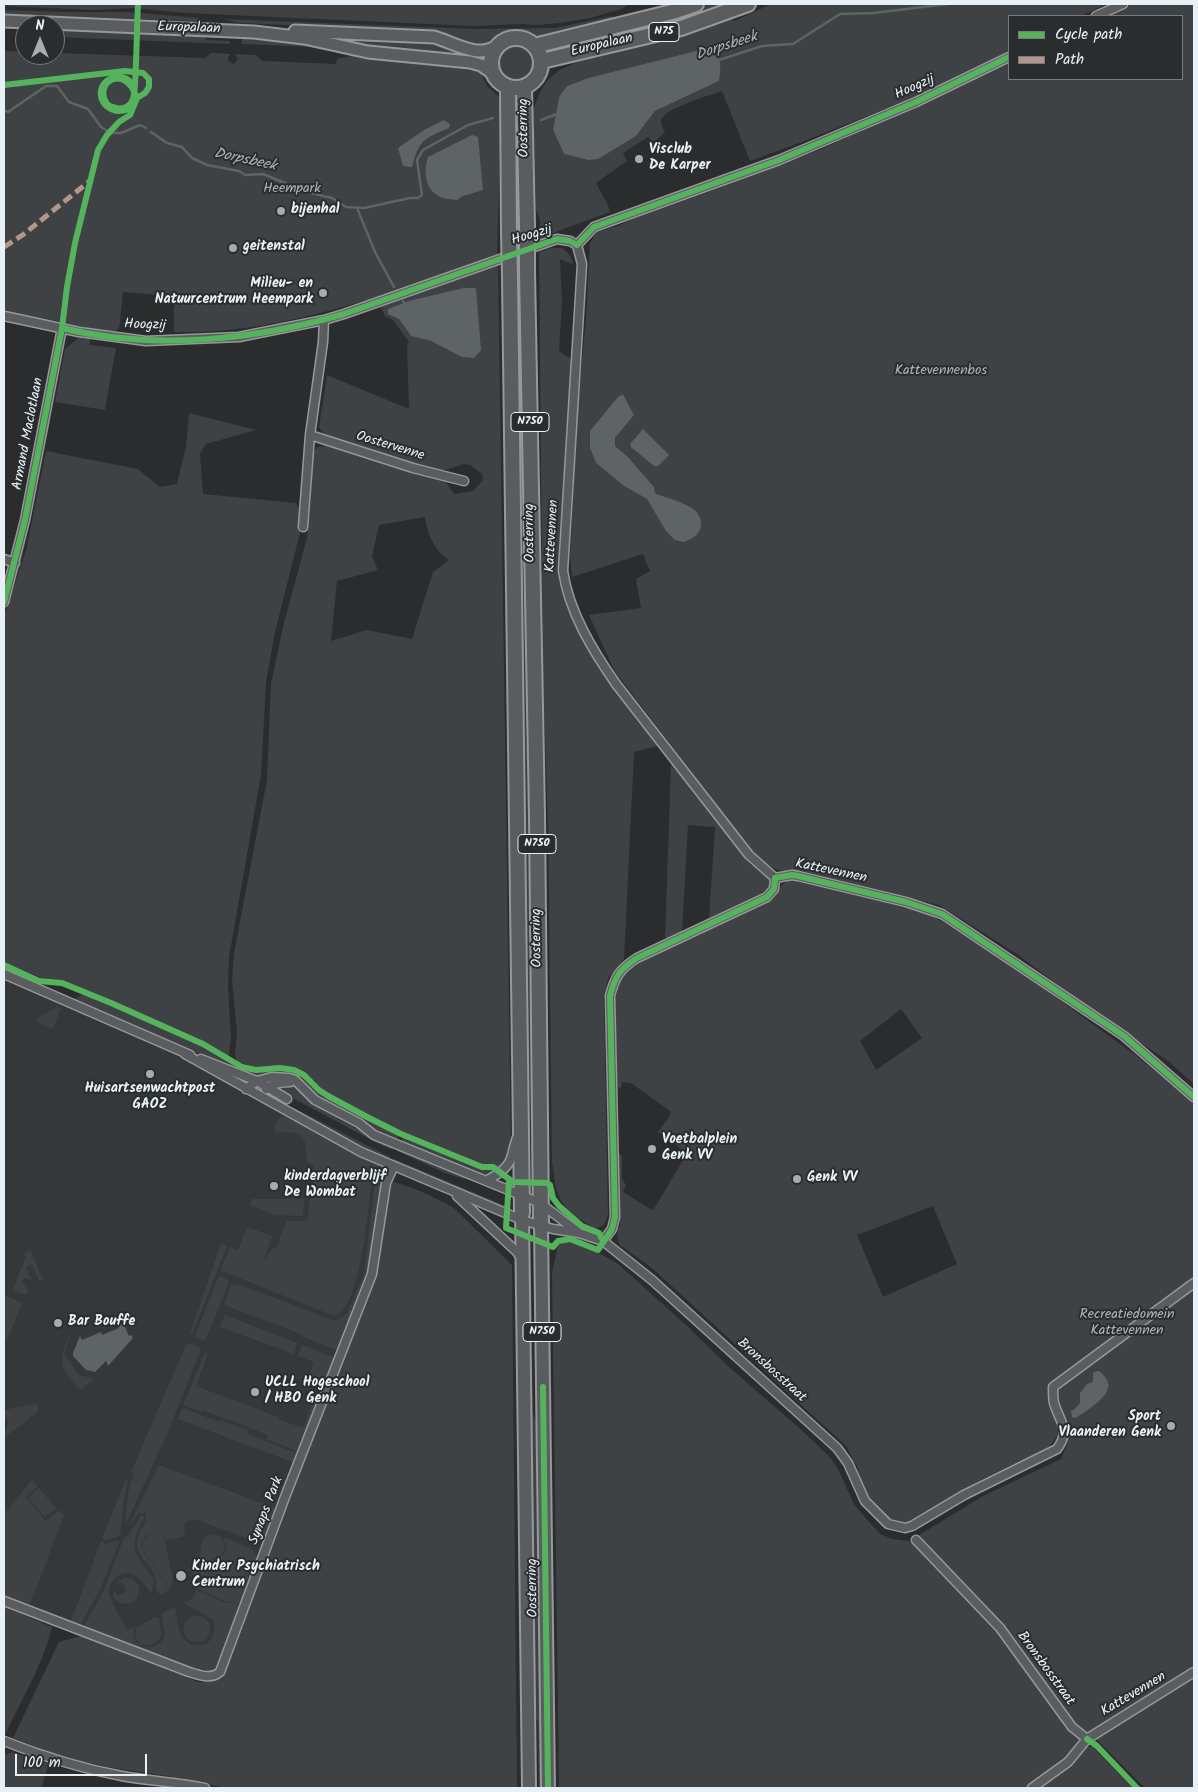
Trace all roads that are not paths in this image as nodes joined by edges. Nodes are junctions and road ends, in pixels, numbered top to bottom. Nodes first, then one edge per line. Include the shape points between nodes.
1 (696, 4) edge
2 (748, 4) edge
3 (1122, 4) edge
4 (1098, 15) edge
5 (4, 21) edge
6 (254, 32) junction
7 (534, 46) junction
8 (495, 48) junction
9 (578, 52) junction
10 (1008, 58) edge
11 (542, 62) junction
12 (491, 72) junction
13 (508, 87) junction
14 (524, 87) junction
15 (525, 132) junction
16 (578, 245) junction
17 (4, 316) edge
18 (324, 320) junction
19 (62, 328) junction
20 (310, 435) junction
21 (464, 481) dead end
22 (302, 527) dead end
23 (4, 559) edge
24 (15, 563) junction
25 (4, 602) edge
26 (775, 878) junction
27 (4, 974) edge
28 (185, 1054) junction
29 (257, 1081) junction
30 (299, 1083) junction
31 (268, 1087) junction
32 (246, 1089) junction
33 (260, 1096) junction
34 (1194, 1097) edge
35 (287, 1099) dead end
36 (520, 1131) junction
37 (394, 1166) junction
38 (486, 1181) junction
39 (452, 1192) junction
40 (522, 1195) junction
41 (540, 1203) junction
42 (522, 1217) junction
43 (541, 1224) junction
44 (579, 1233) junction
45 (603, 1241) junction
46 (522, 1261) junction
47 (1194, 1283) edge
48 (916, 1540) dead end
49 (4, 1601) edge
50 (1194, 1672) edge
51 (1088, 1739) junction
52 (5, 1744) edge
53 (205, 1788) edge
54 (530, 1788) edge
55 (548, 1788) edge
56 (1032, 1788) edge

1 - 7 highway, Europalaan / N75
2 - 9 highway, Europalaan / N75 via 681,28
3 - 4 street
5 - 6 main road, Europalaan
6 - 8 main road, Europalaan via 274,30 434,37 470,50
6 - 12 main road, Europalaan via 304,38 382,54 470,62
7 - 8 highway, Europalaan via 514,38 504,40
7 - 11 highway
8 - 12 highway via 490,59
9 - 11 highway, Europalaan / N75
9 - 15 highway via 552,68 538,85 529,107
10 - 16 street, Hoogzij via 916,102 779,160 594,226
11 - 14 highway via 536,77
12 - 13 highway, Europalaan
13 - 14 highway
13 - 36 highway, Oosterring / N750, bridge
14 - 15 highway, Oosterring / N750
15 - 41 highway, Oosterring / N750, bridge
16 - 18 street, Hoogzij via 557,239
16 - 26 street, Kattevennen via 582,264 562,571 565,589 602,664 616,684 749,855
17 - 19 street, Hoogzij
18 - 19 street, Hoogzij via 238,337 146,341
18 - 20 street
19 - 24 street, Armand Maclotlaan
20 - 21 street, Oostervenne
20 - 22 street
23 - 24 street
24 - 25 street, Armand Maclotlaan
26 - 34 street, Kattevennen via 792,875 812,879 942,914 1124,1036
26 - 45 street, Kattevennen via 774,889 767,897 638,958 626,966 613,982 610,996 616,1217
27 - 28 street
28 - 29 street
28 - 32 street
29 - 30 street via 272,1077 289,1078
29 - 31 street
29 - 32 street
30 - 31 street via 283,1082
30 - 38 street via 315,1100 359,1123 374,1135
31 - 33 street
31 - 35 street
32 - 33 street
33 - 37 street via 361,1152
36 - 38 street, Oosterring via 510,1163
36 - 40 highway, Oosterring / N750
37 - 39 street
37 - 49 street, Synaps Park via 386,1183 372,1274 220,1672 214,1677 205,1677 189,1672
38 - 40 street
39 - 42 street
39 - 46 street via 503,1238
40 - 41 street
40 - 42 highway, Oosterring / N750
41 - 43 highway, Oosterring / N750
41 - 44 street
42 - 43 street
42 - 46 main road, Oosterring / N750
43 - 44 street
43 - 55 main road, Oosterring / N750
44 - 45 street
45 - 47 street, Bronsbosstraat via 652,1280 837,1448 848,1463 865,1500 888,1524 905,1528 964,1494 1057,1449 1063,1440 1064,1425 1054,1402 1053,1387
46 - 54 main road, Oosterring / N750
48 - 51 street, Bronsbosstraat via 1000,1628 1072,1727
50 - 51 street, Kattevennen
51 - 56 street, Kattevennen via 1068,1762
52 - 53 street via 67,1764

